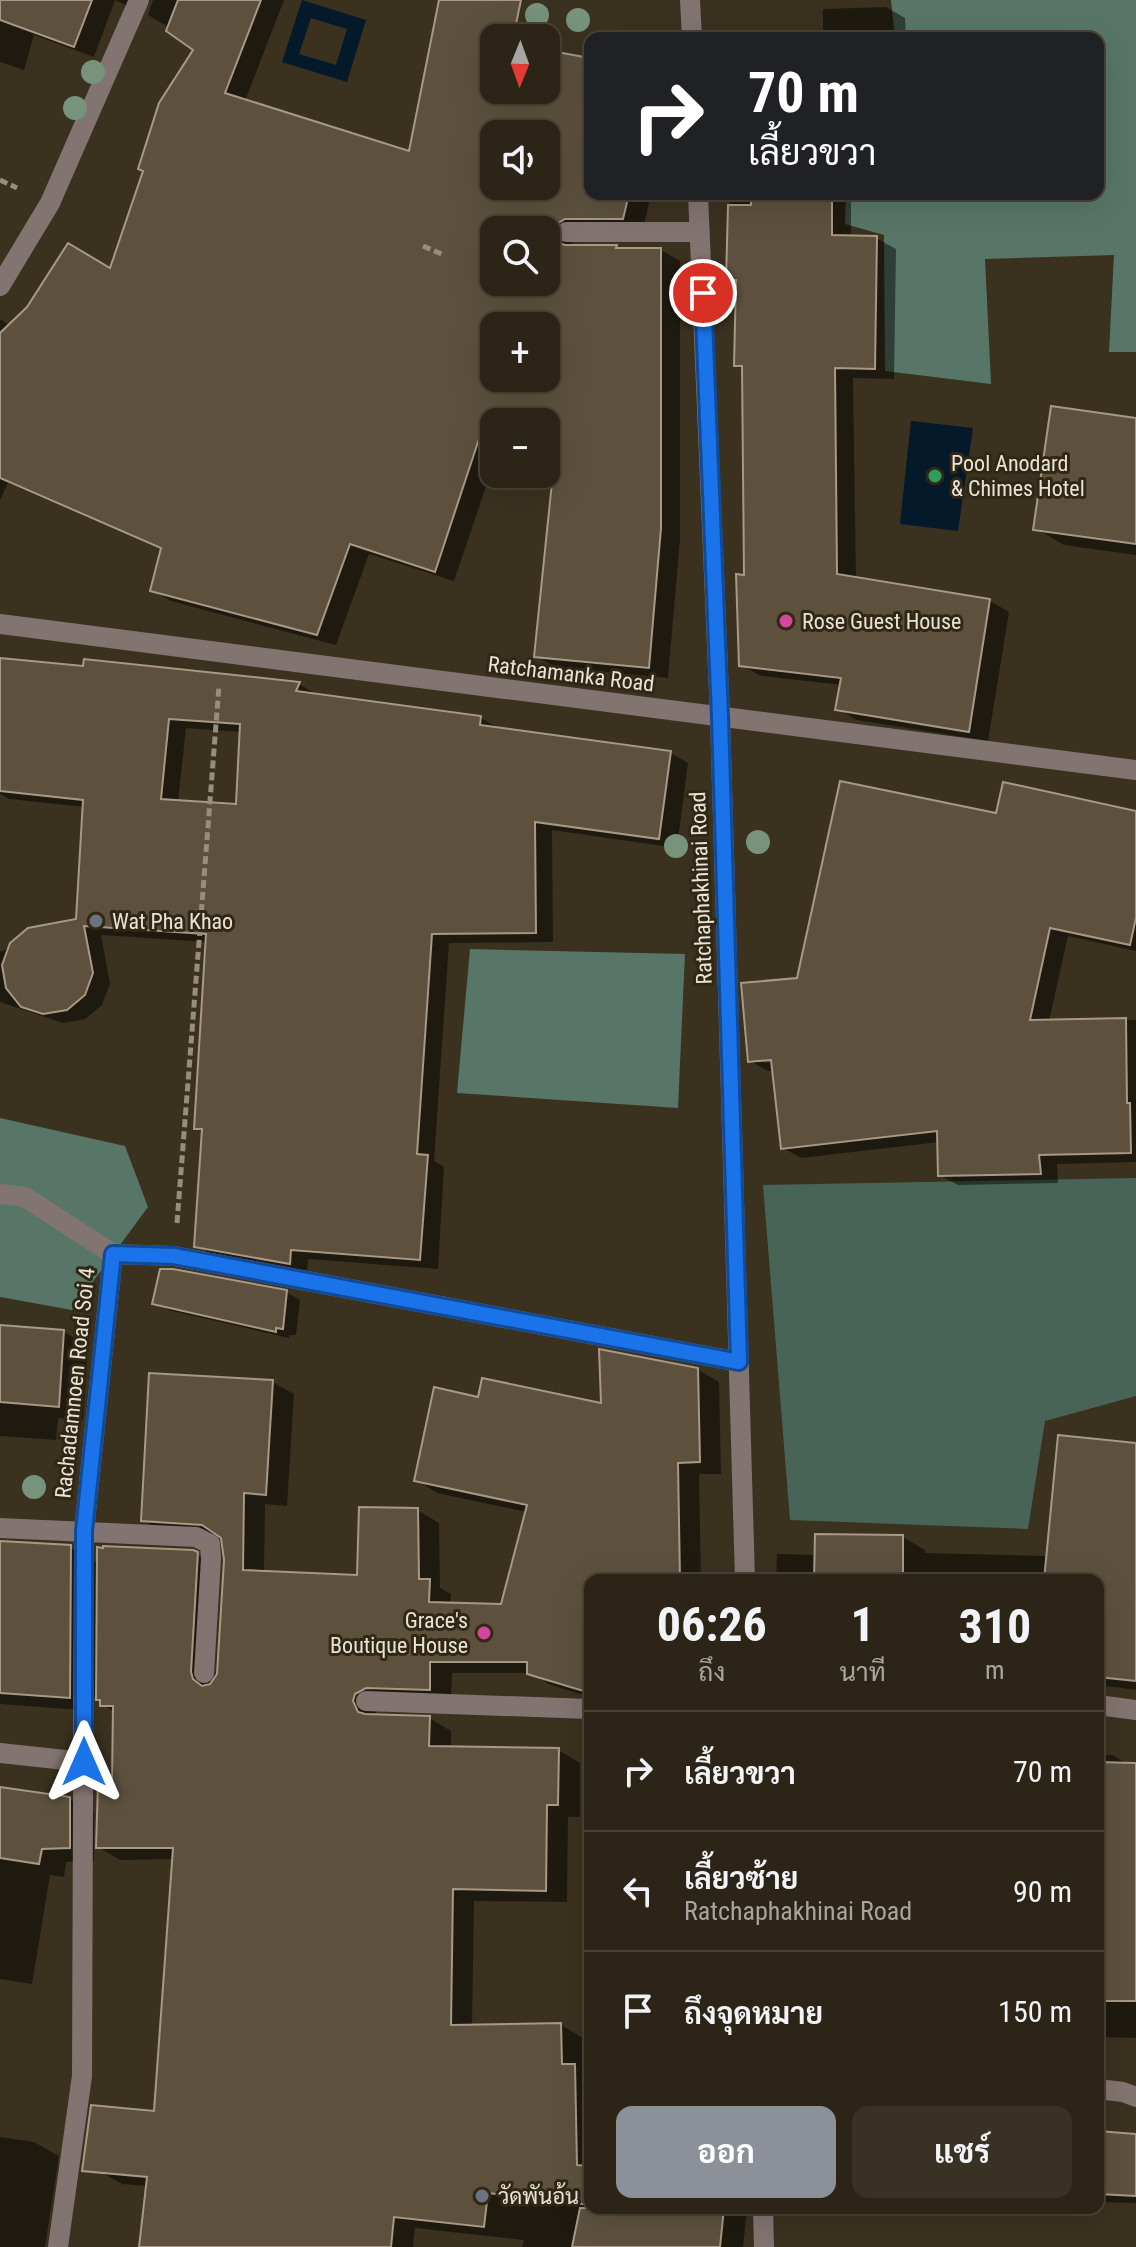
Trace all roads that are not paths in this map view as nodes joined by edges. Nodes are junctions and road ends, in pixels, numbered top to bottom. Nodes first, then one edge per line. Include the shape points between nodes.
1 (139, 0) edge
2 (690, 0) edge
3 (692, 32) edge
4 (698, 200) edge
5 (566, 232) dead end
6 (700, 232) junction
7 (0, 286) edge
8 (0, 624) edge
9 (720, 717) junction
10 (1136, 770) edge
11 (0, 1194) edge
12 (113, 1254) junction
13 (739, 1362) junction
14 (0, 1528) edge
15 (84, 1531) junction
16 (745, 1574) edge
17 (204, 1673) dead end
18 (366, 1701) dead end
19 (1104, 1706) edge
20 (584, 1709) edge
21 (1136, 1710) edge
22 (0, 1753) edge
23 (84, 1762) junction
24 (1104, 2090) edge
25 (1136, 2097) edge
26 (763, 2214) edge
27 (58, 2247) edge
28 (765, 2247) edge

1 - 7 street via 50,203
2 - 3 street
4 - 6 street, Ratchaphakhinai Road
5 - 6 street
6 - 9 street, Ratchaphakhinai Road
8 - 9 street, Ratchamanka Road
9 - 10 street, Ratchamanka Road
9 - 13 street, Ratchaphakhinai Road
11 - 12 street via 25,1197
12 - 13 street, Rachadamnoen Road Soi 4 via 174,1256
12 - 15 street, Rachadamnoen Road Soi 4
13 - 16 street, Ratchaphakhinai Road
14 - 15 street
15 - 17 street via 196,1537 210,1544
15 - 23 street, Rachadamnoen Road Soi 4
18 - 20 street
19 - 21 street
22 - 23 street
23 - 27 street, Rachadamnoen Road Soi 4 via 82,2076
24 - 25 street
26 - 28 street

